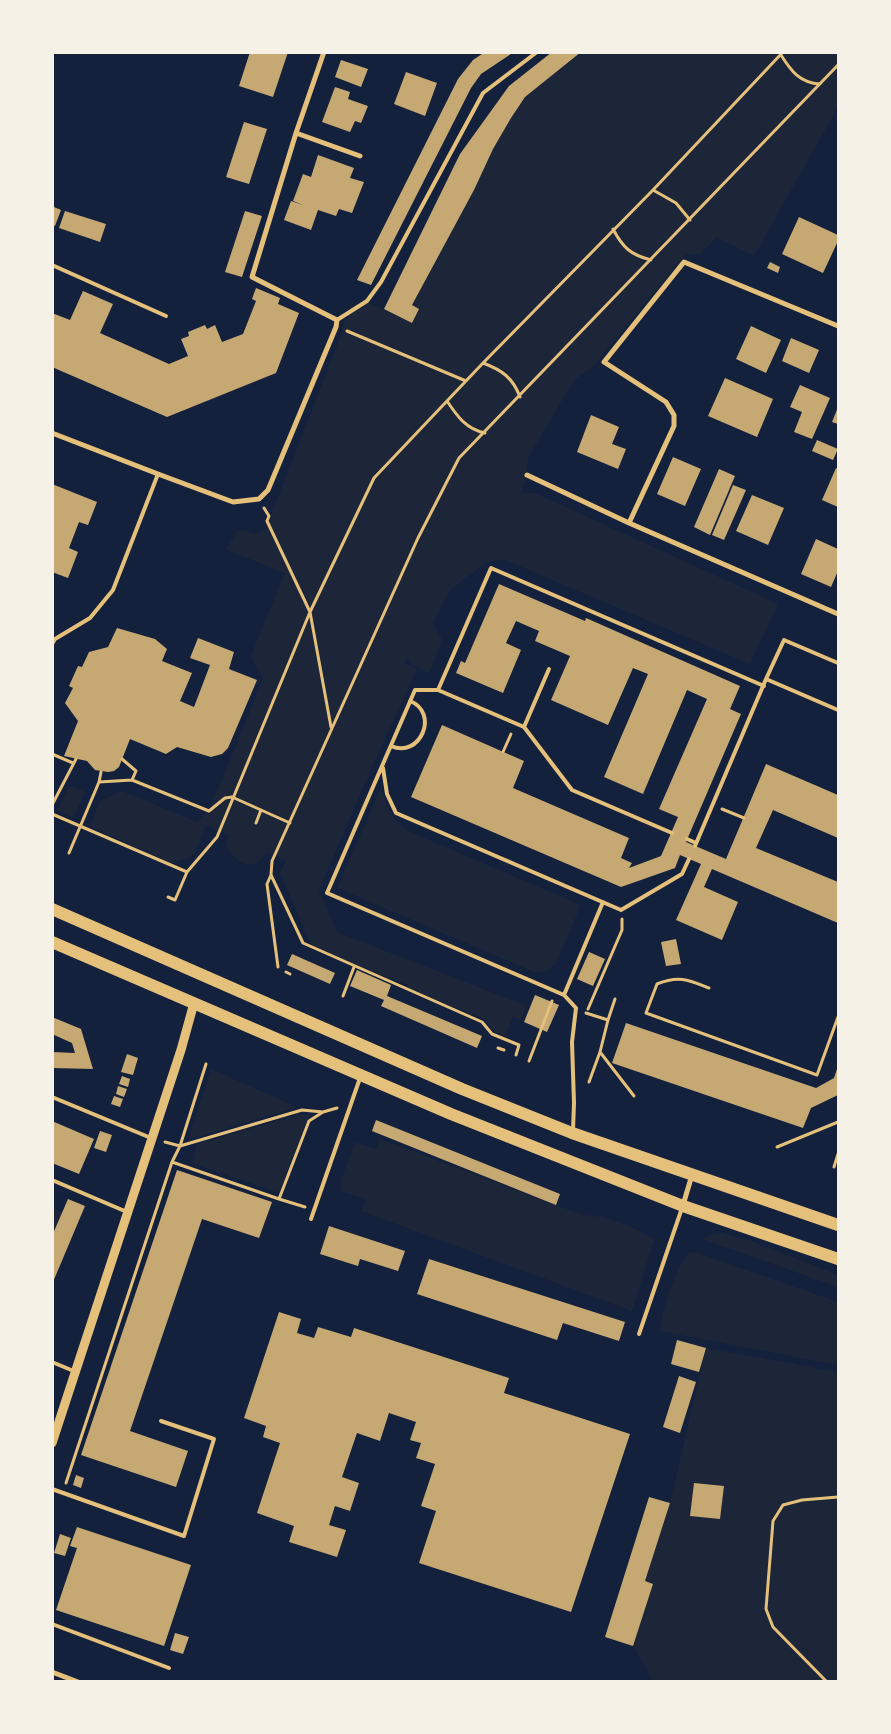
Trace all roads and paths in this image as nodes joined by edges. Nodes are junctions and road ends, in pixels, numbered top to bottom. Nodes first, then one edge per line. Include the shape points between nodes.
1 (324, 52) edge
2 (537, 52) edge
3 (782, 54) edge
4 (838, 65) edge
5 (836, 70) edge
6 (821, 84) junction
7 (296, 132) junction
8 (360, 156) dead end
9 (652, 190) junction
10 (690, 220) junction
11 (613, 229) junction
12 (651, 260) junction
13 (52, 265) edge
14 (166, 316) dead end
15 (337, 320) junction
16 (838, 326) edge
17 (336, 327) junction
18 (483, 362) junction
19 (466, 381) junction
20 (520, 396) junction
21 (447, 401) junction
22 (52, 433) edge
23 (485, 433) junction
24 (158, 474) junction
25 (527, 475) dead end
26 (259, 499) junction
27 (629, 523) junction
28 (310, 612) junction
29 (838, 614) edge
30 (52, 644) edge
31 (838, 663) edge
32 (549, 669) dead end
33 (766, 680) junction
34 (764, 686) junction
35 (438, 690) junction
36 (410, 701) junction
37 (838, 710) edge
38 (524, 727) junction
39 (331, 728) junction
40 (510, 735) dead end
41 (391, 746) junction
42 (503, 752) dead end
43 (52, 754) edge
44 (76, 759) dead end
45 (122, 759) dead end
46 (73, 763) junction
47 (382, 766) junction
48 (101, 772) dead end
49 (132, 780) junction
50 (99, 782) junction
51 (232, 797) junction
52 (52, 804) edge
53 (261, 810) junction
54 (726, 810) dead end
55 (52, 814) edge
56 (744, 818) dead end
57 (256, 823) dead end
58 (290, 823) junction
59 (79, 826) junction
60 (672, 833) dead end
61 (687, 839) dead end
62 (69, 853) dead end
63 (689, 859) dead end
64 (187, 872) junction
65 (271, 875) junction
66 (168, 897) dead end
67 (603, 902) junction
68 (52, 909) edge
69 (621, 910) junction
70 (52, 942) edge
71 (278, 967) dead end
72 (354, 967) junction
73 (286, 972) dead end
74 (290, 974) dead end
75 (709, 988) dead end
76 (557, 992) junction
77 (564, 995) junction
78 (343, 996) dead end
79 (615, 999) dead end
80 (194, 1003) junction
81 (838, 1017) edge
82 (608, 1020) junction
83 (498, 1048) dead end
84 (504, 1050) dead end
85 (600, 1052) junction
86 (516, 1055) dead end
87 (528, 1061) dead end
88 (206, 1064) dead end
89 (360, 1076) junction
90 (589, 1082) dead end
91 (634, 1096) dead end
92 (52, 1097) edge
93 (350, 1104) junction
94 (324, 1112) junction
95 (838, 1122) edge
96 (572, 1133) junction
97 (151, 1138) junction
98 (180, 1146) junction
99 (777, 1147) dead end
100 (838, 1154) edge
101 (172, 1162) junction
102 (834, 1167) dead end
103 (692, 1175) junction
104 (52, 1180) edge
105 (279, 1199) junction
106 (683, 1206) junction
107 (314, 1210) junction
108 (127, 1212) junction
109 (311, 1219) dead end
110 (838, 1225) edge
111 (838, 1259) edge
112 (639, 1334) dead end
113 (52, 1362) edge
114 (76, 1372) junction
115 (161, 1421) dead end
116 (52, 1444) edge
117 (52, 1489) edge
118 (63, 1492) junction
119 (838, 1498) edge
120 (52, 1624) edge
121 (169, 1668) dead end
122 (52, 1672) edge
123 (78, 1682) edge
124 (827, 1682) edge

1 - 7 street
2 - 15 lane via 483,93 381,282 367,301
3 - 6 path via 790,70 802,80
3 - 9 path
4 - 5 path
5 - 6 path
6 - 10 path
7 - 8 street
7 - 15 street via 252,277
9 - 10 path via 676,203
9 - 11 path
10 - 12 path
11 - 12 path via 634,255
11 - 18 path
12 - 20 path
13 - 14 lane
15 - 17 street
16 - 27 street via 684,262 604,362 666,402 674,415 674,426
17 - 19 path
17 - 26 street via 268,490
18 - 19 path
18 - 20 path via 508,376
19 - 21 path
20 - 23 path
21 - 23 path via 464,424
21 - 28 path via 370,484
22 - 24 street
23 - 39 path via 459,458 436,502
24 - 26 street via 233,502
24 - 30 lane via 113,590 90,618
25 - 27 street
26 - 28 path
27 - 29 street
28 - 39 path
28 - 51 path
31 - 33 lane via 784,640
32 - 38 lane
33 - 34 lane
33 - 37 lane
34 - 35 lane via 491,568
34 - 61 lane via 695,845
35 - 36 lane via 415,690
35 - 38 lane
36 - 41 lane
36 - 41 lane via 424,717 423,734 412,746
38 - 60 lane via 572,790
39 - 58 path
40 - 42 path
41 - 47 lane
43 - 46 path
44 - 46 path
45 - 49 path via 136,771
46 - 52 path
47 - 67 lane via 387,794 396,813
47 - 76 lane via 327,893
48 - 50 path
49 - 50 path
49 - 51 path via 209,811 225,798
50 - 59 path
51 - 53 path
51 - 64 path via 217,836
53 - 57 path
53 - 58 path
54 - 56 path
55 - 59 path
58 - 65 path via 272,862
59 - 62 path
59 - 64 path
63 - 69 lane via 682,874
64 - 66 path via 174,900
65 - 71 path via 267,884
65 - 72 path via 303,943
67 - 69 lane
67 - 77 lane
68 - 96 main road via 453,1086
69 - 82 path via 622,930 586,1013
70 - 80 main road
72 - 78 path
72 - 86 path via 482,1022 492,1034 520,1045
73 - 74 path
75 - 81 path via 686,979 666,980 657,984 646,1013 817,1075
76 - 77 lane
76 - 87 path
77 - 96 lane via 576,1008 572,1042
79 - 82 path
80 - 89 main road
80 - 97 street
82 - 85 path
83 - 84 path
85 - 90 path
85 - 91 path
88 - 98 path
89 - 93 lane
89 - 106 main road
92 - 97 lane
93 - 94 path
93 - 107 lane
94 - 98 path via 302,1110
94 - 105 path via 309,1121
95 - 99 path
96 - 103 main road
97 - 98 path
97 - 108 street
98 - 101 path
100 - 102 path
101 - 105 path
101 - 118 path
103 - 106 street
103 - 110 main road
104 - 108 lane
105 - 107 path
106 - 111 main road
106 - 112 lane
107 - 109 lane
108 - 114 street
113 - 114 lane
114 - 116 street
115 - 118 lane via 214,1438 184,1536
117 - 118 lane
119 - 124 path via 802,1500 783,1505 773,1521 766,1609 773,1627
120 - 121 lane
122 - 123 street

